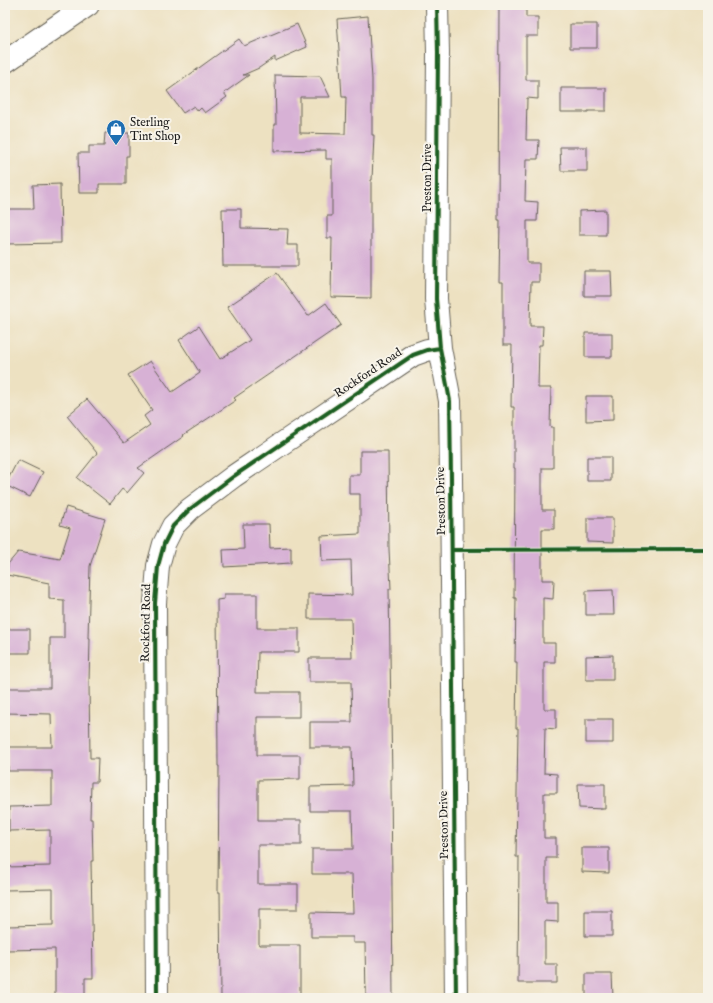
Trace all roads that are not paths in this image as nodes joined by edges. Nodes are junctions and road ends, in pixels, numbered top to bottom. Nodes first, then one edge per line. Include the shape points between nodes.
1 (88, 5) edge
2 (437, 5) edge
3 (5, 62) edge
4 (440, 348) junction
5 (157, 998) edge
6 (456, 998) edge

1 - 3 street
2 - 4 street, Preston Drive via 436,299
4 - 5 street, Rockford Road via 413,355 234,476 190,509 173,526 164,544 158,566 155,603
4 - 6 street, Preston Drive via 450,401

